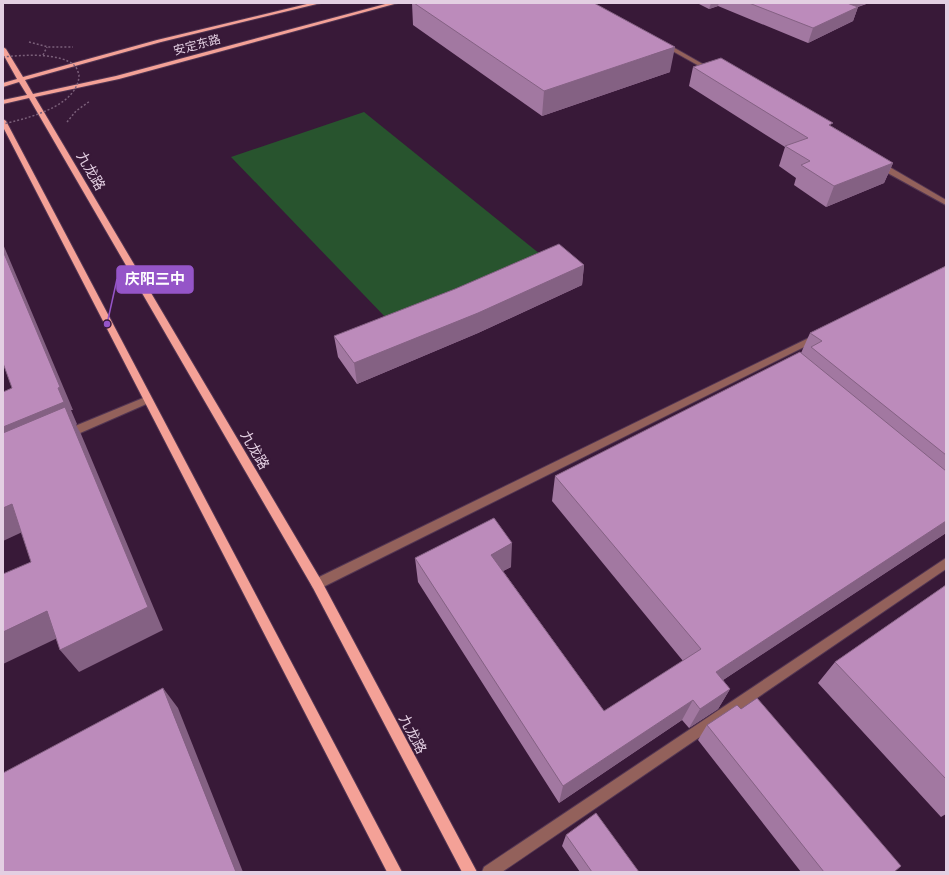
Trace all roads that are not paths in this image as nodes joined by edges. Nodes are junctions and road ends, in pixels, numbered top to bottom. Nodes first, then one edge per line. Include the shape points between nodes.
1 (318, 3) edge
2 (395, 3) edge
3 (654, 38) edge
4 (3, 49) edge
5 (717, 73) edge
6 (21, 79) junction
7 (3, 84) edge
8 (31, 96) junction
9 (3, 102) edge
10 (3, 123) edge
11 (870, 160) edge
12 (946, 202) edge
13 (829, 332) edge
14 (148, 400) junction
15 (61, 437) edge
16 (946, 563) edge
17 (317, 584) junction
18 (395, 872) edge
19 (470, 872) edge
20 (490, 872) edge

1 - 6 main road, 安定东路 via 235,22
2 - 8 main road, 安定东路 via 117,78
3 - 5 street
4 - 6 main road, 九龙路
6 - 7 main road, 安定东路
6 - 8 main road, 九龙路
8 - 9 main road, 安定东路
8 - 17 main road, 九龙路
10 - 14 main road
11 - 12 street
13 - 17 street via 777,361
14 - 15 street
14 - 18 main road
16 - 20 street
17 - 19 main road, 九龙路

